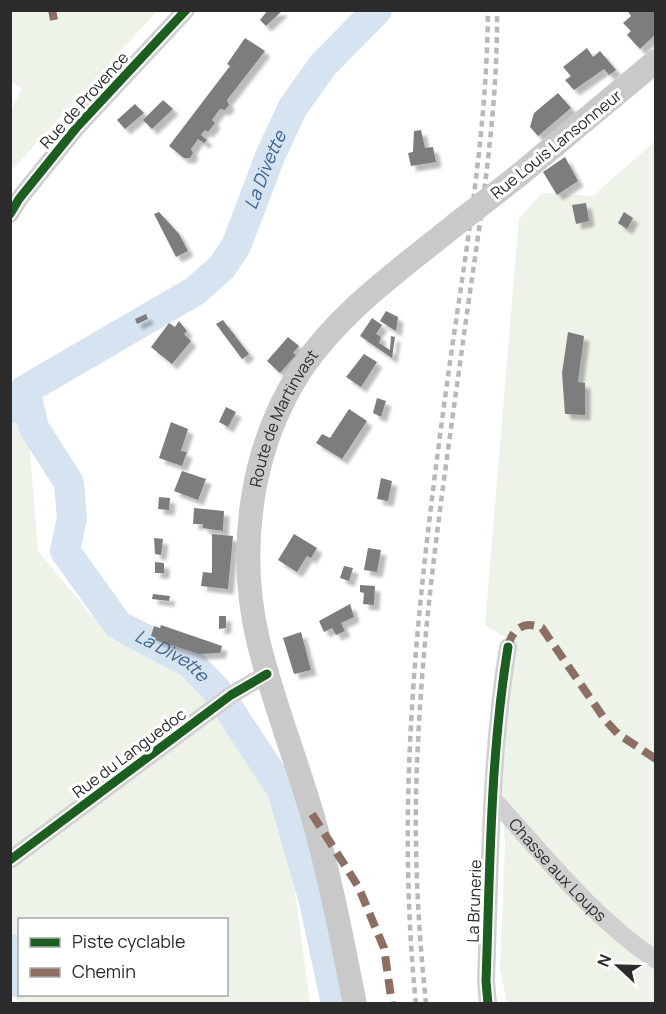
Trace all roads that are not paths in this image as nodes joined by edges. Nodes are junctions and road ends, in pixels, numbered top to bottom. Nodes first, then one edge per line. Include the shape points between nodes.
1 (186, 10) edge
2 (656, 61) edge
3 (10, 214) edge
4 (455, 225) joint
5 (508, 647) dead end
6 (267, 674) junction
7 (493, 799) junction
8 (10, 860) edge
9 (656, 960) edge
10 (355, 1004) edge
11 (488, 1004) edge

1 - 3 street, Rue de Provence via 77,127
2 - 4 main road, Rue Louis Lansonneur, bridge
4 - 6 main road, Route de Martinvast via 380,285 320,345 301,370 271,428 254,488 249,535 250,582
5 - 7 street, La Brunerie
6 - 8 street, Rue du Languedoc via 231,694
6 - 10 main road, Route de Martinvast via 312,814
7 - 9 street, Chasse aux Loups via 578,894 630,943
7 - 11 street, La Brunerie

